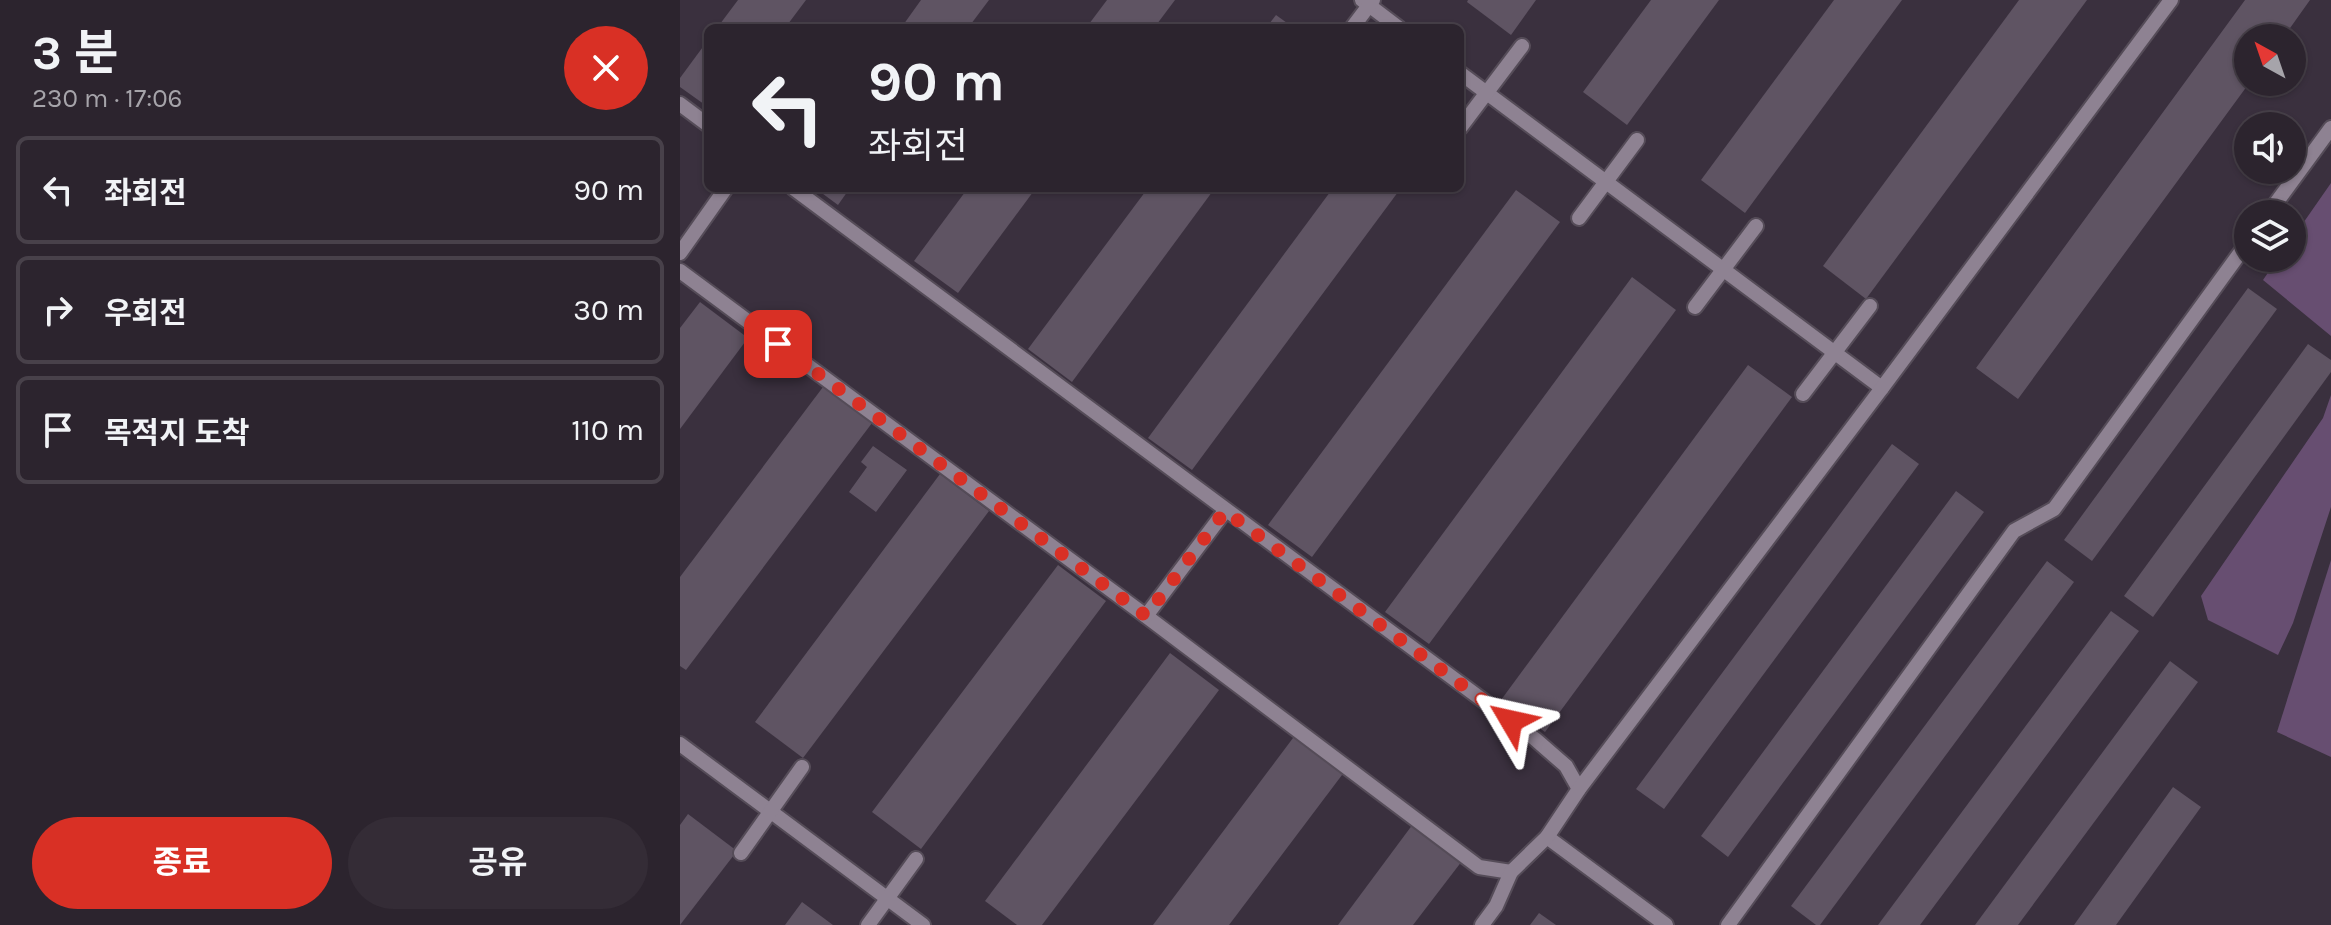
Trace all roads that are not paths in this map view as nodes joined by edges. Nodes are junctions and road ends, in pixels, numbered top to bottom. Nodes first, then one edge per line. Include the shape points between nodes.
1 (2171, 0) edge
2 (1368, 2) edge
3 (1354, 24) edge
4 (1394, 24) edge
5 (1522, 46) dead end
6 (1464, 76) edge
7 (1486, 93) junction
8 (680, 104) edge
9 (704, 122) edge
10 (1464, 123) edge
11 (2331, 128) edge
12 (1637, 140) dead end
13 (1605, 182) junction
14 (723, 192) edge
15 (798, 192) edge
16 (2278, 200) edge
17 (1579, 218) dead end
18 (1756, 226) dead end
19 (680, 253) edge
20 (2234, 261) edge
21 (1723, 270) junction
22 (680, 271) edge
23 (1870, 306) dead end
24 (1695, 307) dead end
25 (1834, 352) junction
26 (1882, 388) junction
27 (1803, 394) dead end
28 (1225, 511) junction
29 (1146, 616) junction
30 (680, 744) edge
31 (802, 767) dead end
32 (1579, 789) junction
33 (771, 812) junction
34 (1547, 837) junction
35 (741, 853) dead end
36 (916, 859) dead end
37 (1511, 872) junction
38 (887, 898) junction
39 (868, 925) edge
40 (923, 925) edge
41 (1482, 925) edge
42 (1666, 925) edge
43 (1728, 925) edge

1 - 26 lane
2 - 3 lane
2 - 4 lane
5 - 7 lane
6 - 7 lane
7 - 10 lane
7 - 13 lane
8 - 9 lane
11 - 16 lane
12 - 13 lane
13 - 17 lane
13 - 21 lane
14 - 19 lane
15 - 28 lane
18 - 21 lane
20 - 43 lane via 2054,509 2014,531
21 - 24 lane
21 - 25 lane
22 - 29 lane
23 - 25 lane
25 - 26 lane
25 - 27 lane
26 - 32 lane
28 - 29 lane
28 - 32 lane via 1535,739 1566,766
29 - 37 lane via 1479,867
30 - 33 lane
31 - 33 lane
32 - 34 lane
33 - 35 lane
33 - 38 lane
34 - 37 lane
34 - 42 lane
36 - 38 lane
37 - 41 lane
38 - 39 lane
38 - 40 lane

